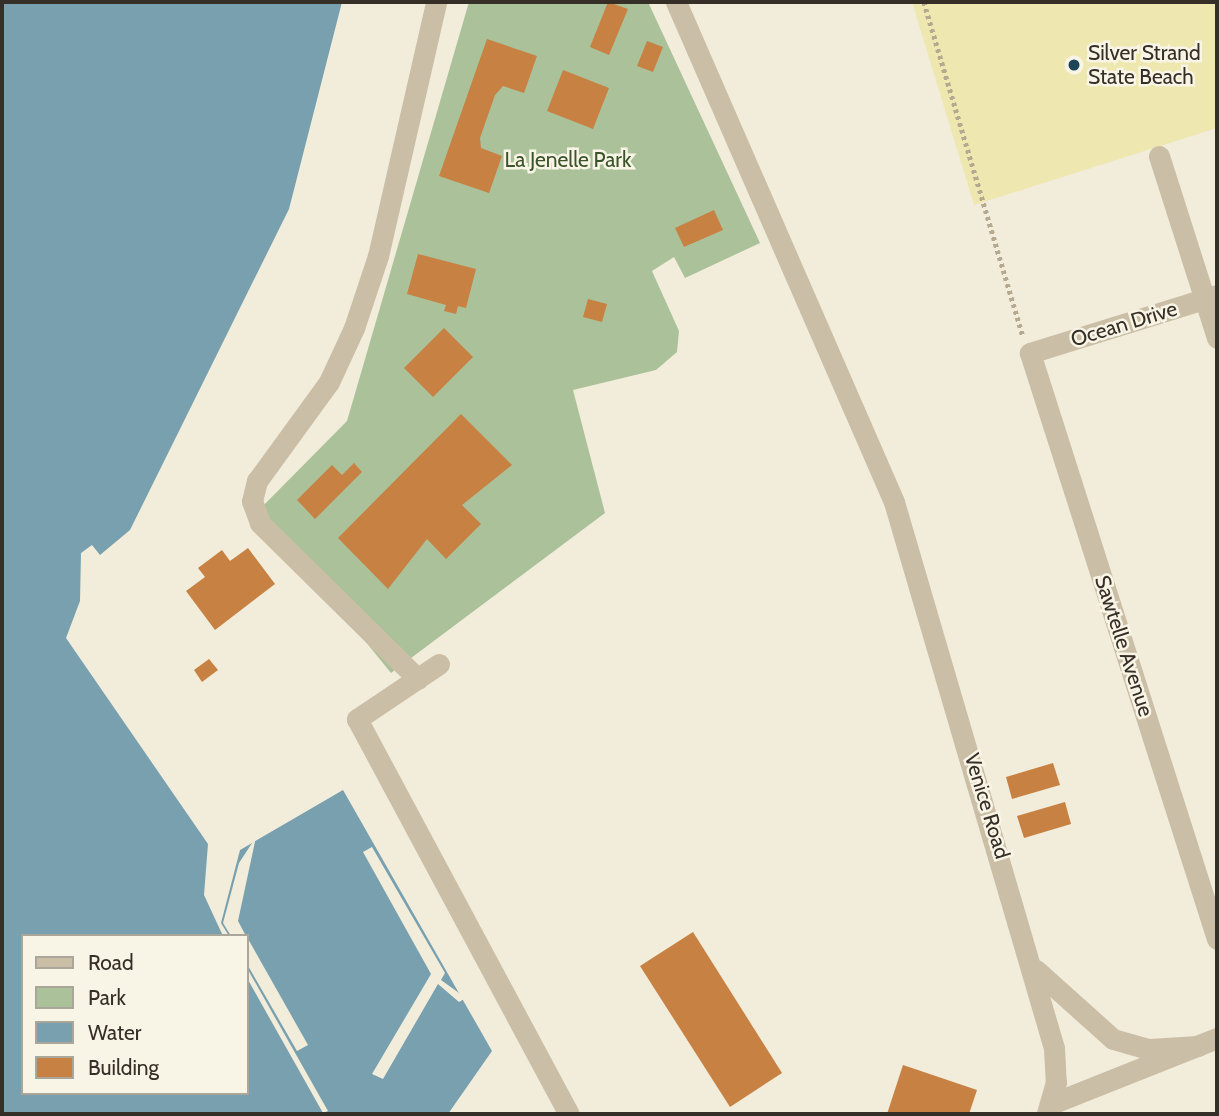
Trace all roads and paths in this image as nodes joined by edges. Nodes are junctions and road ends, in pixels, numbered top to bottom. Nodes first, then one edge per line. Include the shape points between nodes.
1 (436, 2) edge
2 (676, 2) edge
3 (924, 2) edge
4 (1159, 156) dead end
5 (1211, 297) edge
6 (1217, 338) edge
7 (1030, 353) junction
8 (439, 664) dead end
9 (418, 678) junction
10 (1217, 939) edge
11 (1032, 966) junction
12 (1208, 1042) edge
13 (1049, 1109) edge
14 (569, 1114) edge

1 - 9 street via 381,243 354,328 329,382 257,481 252,501 260,523
2 - 11 street, Venice Road via 894,502
3 - 7 path
4 - 5 street
5 - 6 street
5 - 7 street, Ocean Drive
7 - 10 street, Sawtelle Avenue
8 - 9 street
9 - 14 street via 357,719
11 - 12 street via 1058,996 1113,1039 1149,1049
11 - 13 street, Venice Road via 1056,1059
12 - 13 street

